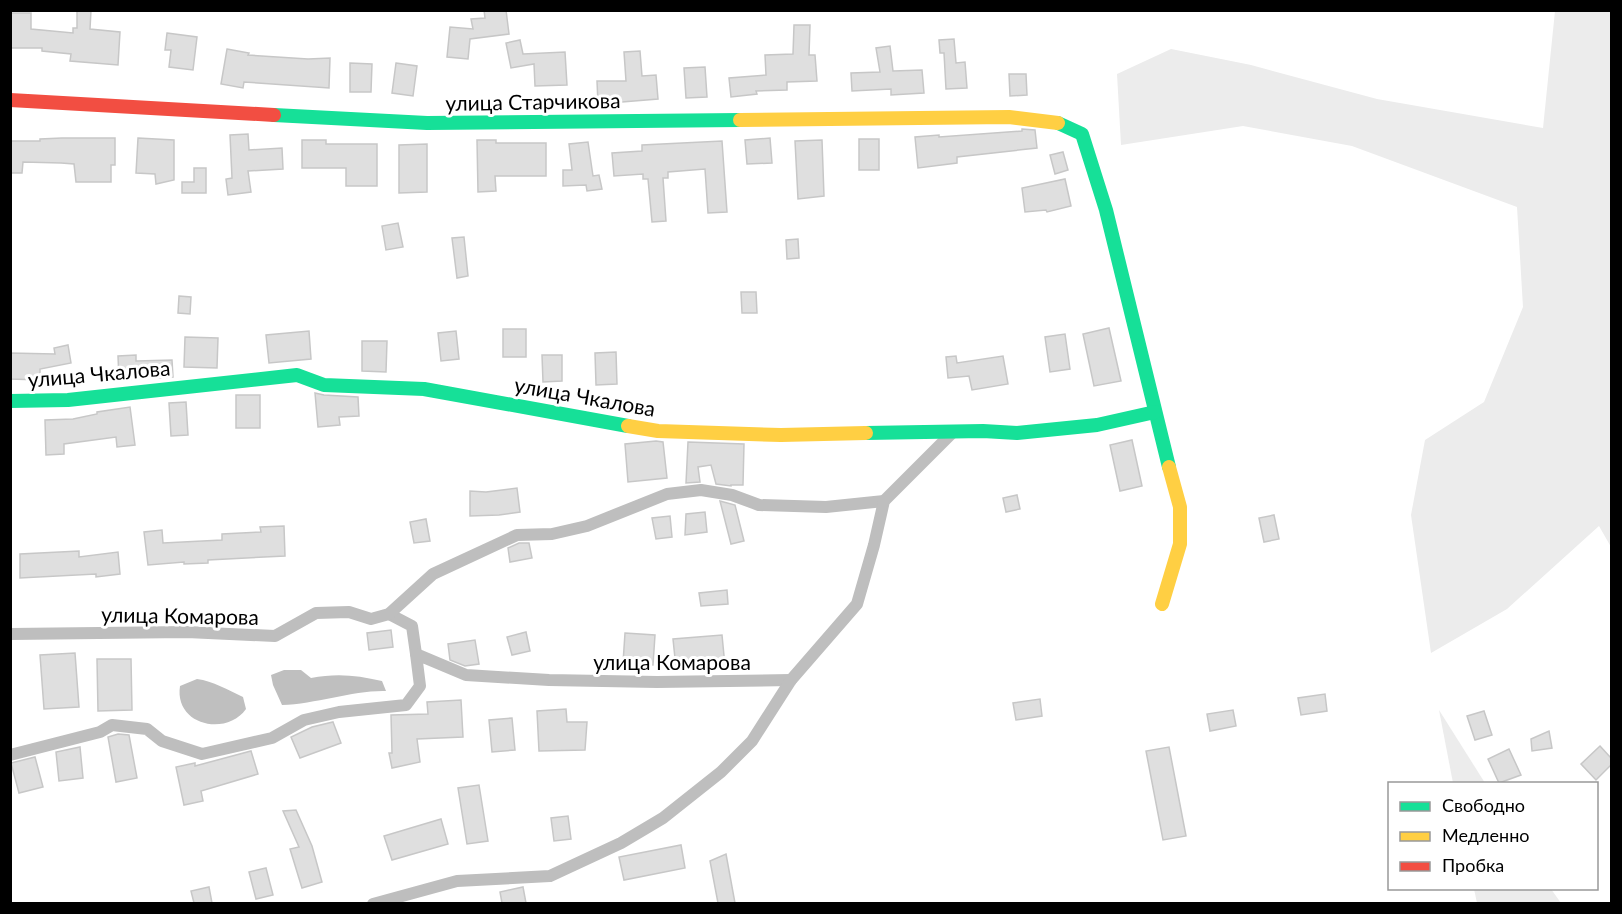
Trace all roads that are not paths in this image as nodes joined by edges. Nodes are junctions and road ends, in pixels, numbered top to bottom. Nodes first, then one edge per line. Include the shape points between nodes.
1 (10, 100) edge
2 (10, 401) edge
3 (1155, 412) junction
4 (954, 431) junction
5 (884, 501) junction
6 (1162, 604) dead end
7 (388, 614) junction
8 (10, 634) edge
9 (416, 654) junction
10 (792, 680) junction
11 (10, 755) edge
12 (373, 903) edge

1 - 3 street, улица Старчикова via 427,123 1009,117 1056,122 1082,134 1106,210
2 - 4 street, улица Чкалова via 68,400 297,375 324,386 424,389 658,431 781,435
3 - 4 street, улица Чкалова via 1097,425 1017,433
3 - 6 street via 1180,507 1180,544
4 - 5 street
5 - 7 street via 826,507 759,504 701,490 667,494 587,526 552,534 517,535 433,574
5 - 10 street via 857,604
7 - 8 street, улица Комарова via 371,620 349,612 316,613 274,636 187,632
7 - 9 street via 412,626
9 - 10 street, улица Комарова via 466,675 657,682
9 - 11 street via 420,686 406,705 304,720 272,738 202,754 162,741 147,729 112,725 100,732
10 - 12 street via 752,741 721,772 663,818 621,843 550,876 457,881

